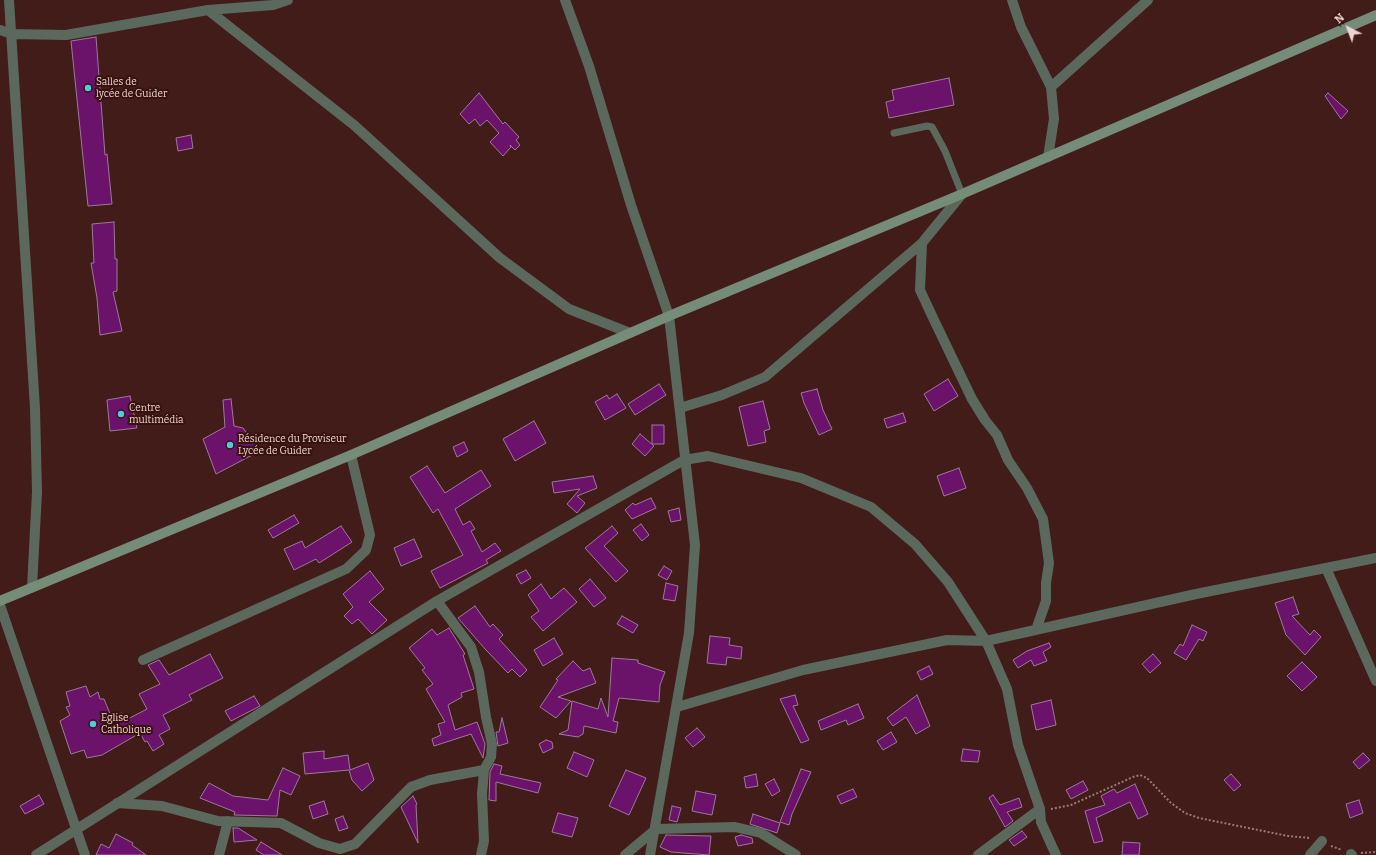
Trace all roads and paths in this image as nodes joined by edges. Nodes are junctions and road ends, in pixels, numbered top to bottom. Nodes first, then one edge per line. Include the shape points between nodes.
1 (9, 0) edge
2 (288, 0) edge
3 (565, 0) edge
4 (1012, 0) edge
5 (1148, 0) edge
6 (208, 10) junction
7 (1376, 14) edge
8 (0, 30) edge
9 (12, 34) junction
10 (1052, 88) junction
11 (894, 133) dead end
12 (1048, 157) junction
13 (962, 194) junction
14 (922, 243) junction
15 (669, 316) junction
16 (630, 333) junction
17 (680, 408) junction
18 (351, 455) junction
19 (684, 460) junction
20 (1376, 558) edge
21 (1326, 568) junction
22 (32, 588) junction
23 (0, 601) edge
24 (437, 601) junction
25 (0, 605) edge
26 (1036, 630) junction
27 (986, 641) junction
28 (143, 660) dead end
29 (1376, 681) edge
30 (677, 706) junction
31 (484, 770) junction
32 (117, 803) junction
33 (1040, 809) junction
34 (228, 821) junction
35 (656, 829) junction
36 (76, 830) junction
37 (1322, 841) junction
38 (1376, 852) edge
39 (1351, 854) edge
40 (36, 855) edge
41 (85, 855) edge
42 (219, 855) edge
43 (481, 855) edge
44 (625, 855) edge
45 (650, 855) edge
46 (796, 855) edge
47 (978, 855) edge
48 (1056, 855) edge
49 (1310, 855) edge

1 - 9 street
2 - 6 street via 273,5
3 - 15 street via 589,66 631,205
4 - 10 street via 1021,27
5 - 10 street
6 - 9 street via 66,35
6 - 16 street via 354,125 500,258 569,309
7 - 12 main road
8 - 9 street
9 - 22 street via 35,408 37,492
10 - 12 street via 1054,119
11 - 13 lane via 932,127 945,151
12 - 13 main road
13 - 14 street
13 - 15 main road
14 - 17 street via 765,377 722,395
14 - 26 street via 920,290 972,399 997,435 1008,460 1027,488 1043,519 1049,563 1046,601
15 - 16 main road
15 - 17 street
16 - 18 main road
17 - 19 street
18 - 22 main road
18 - 28 street via 370,535 366,550 346,569
19 - 24 street
19 - 27 street via 708,456 802,478 871,507 915,544 948,582
19 - 30 street via 695,545 689,633
20 - 21 street
21 - 26 street
21 - 29 street
22 - 23 main road
24 - 31 street via 471,647 479,672 492,744 491,757
24 - 32 street
25 - 36 street
26 - 27 street
27 - 30 street via 947,640 803,670
27 - 33 street via 1007,689 1018,745
30 - 35 street
31 - 34 street via 430,780 411,788 355,844 346,849 319,843 281,823
31 - 43 street via 484,841
32 - 34 street via 162,806 218,821
32 - 36 street
33 - 37 path via 1070,805 1140,775 1147,778 1171,803 1185,813 1199,818
33 - 47 street
33 - 48 street via 1041,822
34 - 42 street
35 - 44 street
35 - 45 street
35 - 46 street via 735,827 761,832
36 - 40 street
36 - 41 street
37 - 39 path
37 - 49 street
38 - 39 path

